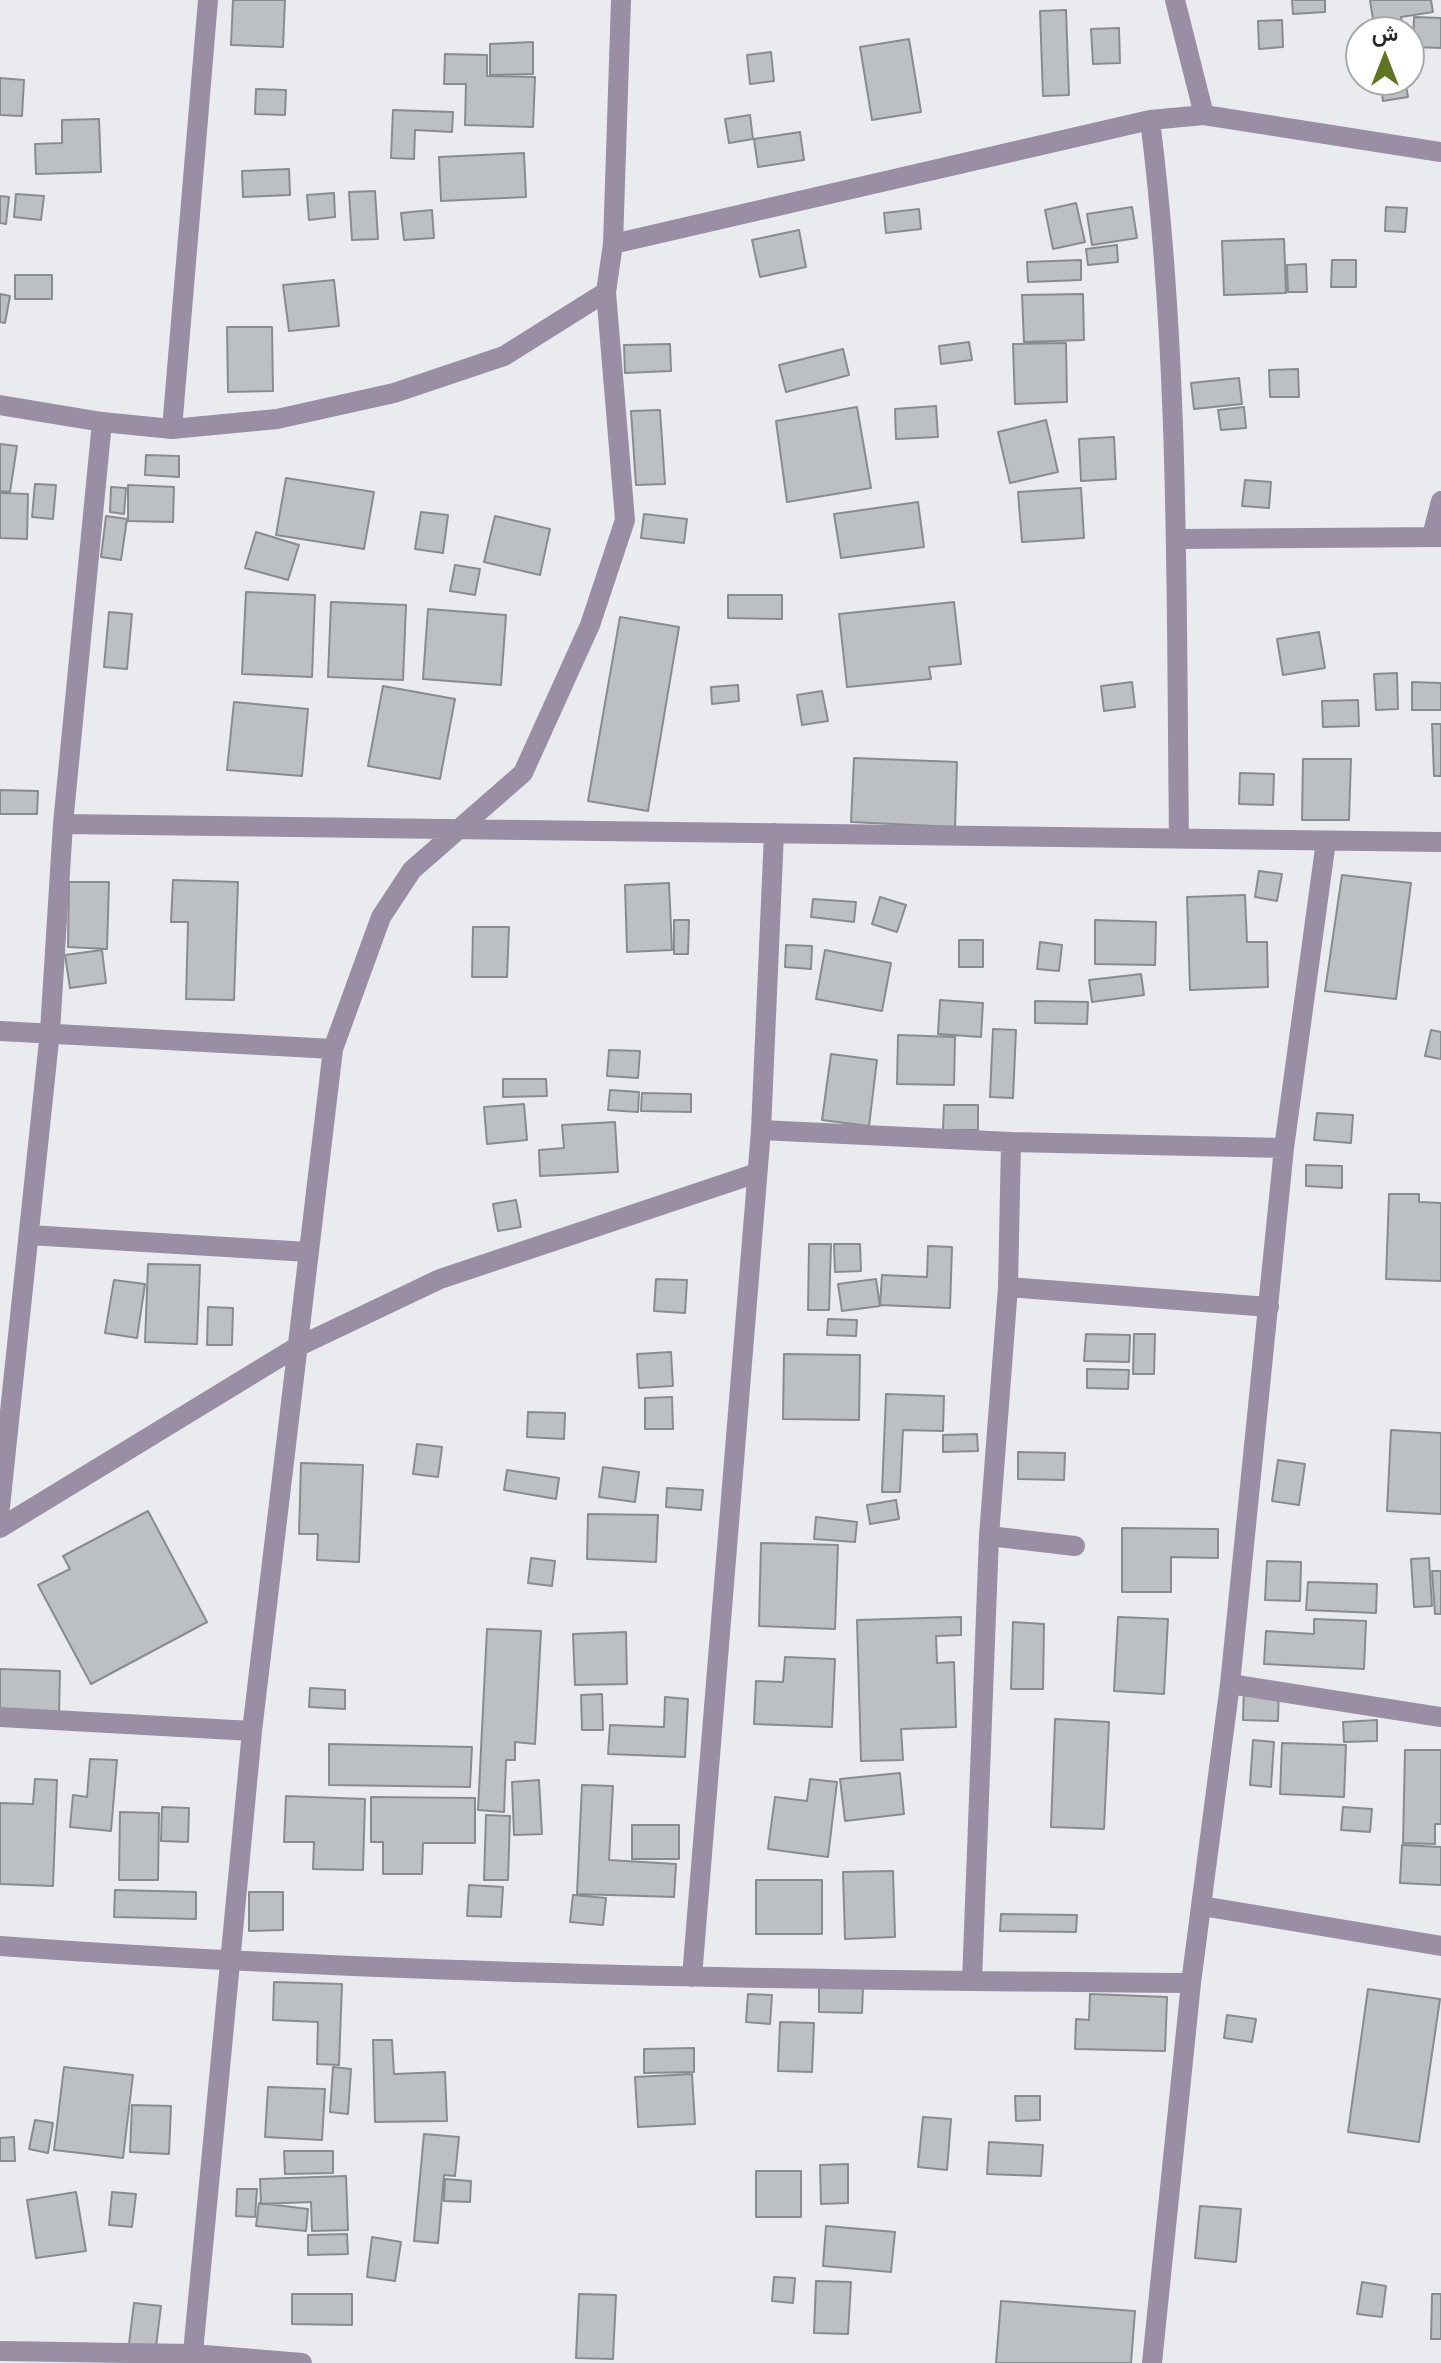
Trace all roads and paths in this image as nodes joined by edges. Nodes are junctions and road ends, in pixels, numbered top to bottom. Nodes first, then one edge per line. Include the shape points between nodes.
1 (208, 0) edge
2 (621, 0) edge
3 (1175, 0) edge
4 (1204, 115) junction
5 (1150, 120) junction
6 (1441, 152) edge
7 (613, 244) junction
8 (606, 292) junction
9 (0, 405) edge
10 (102, 422) junction
11 (172, 429) junction
12 (1441, 501) edge
13 (1436, 536) edge
14 (1176, 539) junction
15 (63, 824) junction
16 (465, 827) junction
17 (774, 833) junction
18 (1179, 839) junction
19 (1326, 841) junction
20 (1441, 842) edge
21 (0, 1031) edge
22 (50, 1031) junction
23 (333, 1049) junction
24 (761, 1130) junction
25 (1011, 1142) junction
26 (1284, 1148) junction
27 (757, 1173) junction
28 (29, 1235) junction
29 (308, 1252) junction
30 (1008, 1287) junction
31 (1269, 1307) junction
32 (295, 1348) junction
33 (0, 1507) edge
34 (0, 1528) edge
35 (989, 1536) junction
36 (1075, 1546) dead end
37 (1230, 1684) junction
38 (0, 1717) edge
39 (1441, 1717) edge
40 (252, 1731) junction
41 (1202, 1906) junction
42 (0, 1946) edge
43 (1441, 1946) edge
44 (228, 1963) junction
45 (692, 1977) junction
46 (972, 1981) junction
47 (1191, 1983) junction
48 (0, 2351) edge
49 (192, 2358) edge
50 (302, 2363) edge
51 (1152, 2363) edge

1 - 11 street
2 - 7 street
3 - 4 street
4 - 5 street
4 - 6 street
5 - 7 street
5 - 14 street via 1163,223
7 - 8 street
8 - 11 street via 504,356 394,393 277,419
8 - 16 street via 625,520 590,625 523,773
9 - 10 street
10 - 11 street
10 - 15 street
12 - 13 street
13 - 14 street
14 - 18 street
15 - 16 street
15 - 22 street
16 - 17 street
16 - 23 street via 412,870 381,917
17 - 18 street
17 - 24 street
18 - 19 street
19 - 20 street
19 - 26 street
21 - 22 street
22 - 23 street
22 - 28 street
23 - 29 street
24 - 25 street
24 - 27 street
25 - 26 street
25 - 30 street
26 - 31 street
27 - 32 street via 440,1279
27 - 45 street
28 - 29 street
28 - 33 street
29 - 32 street
30 - 31 street
30 - 35 street
31 - 37 street
32 - 34 street
32 - 40 street
35 - 36 street
35 - 46 street
37 - 39 street
37 - 41 street
38 - 40 street
40 - 44 street
41 - 43 street
41 - 47 street
42 - 44 street
44 - 45 street
44 - 49 street
45 - 46 street
46 - 47 street
47 - 51 street
48 - 49 street
49 - 50 street

